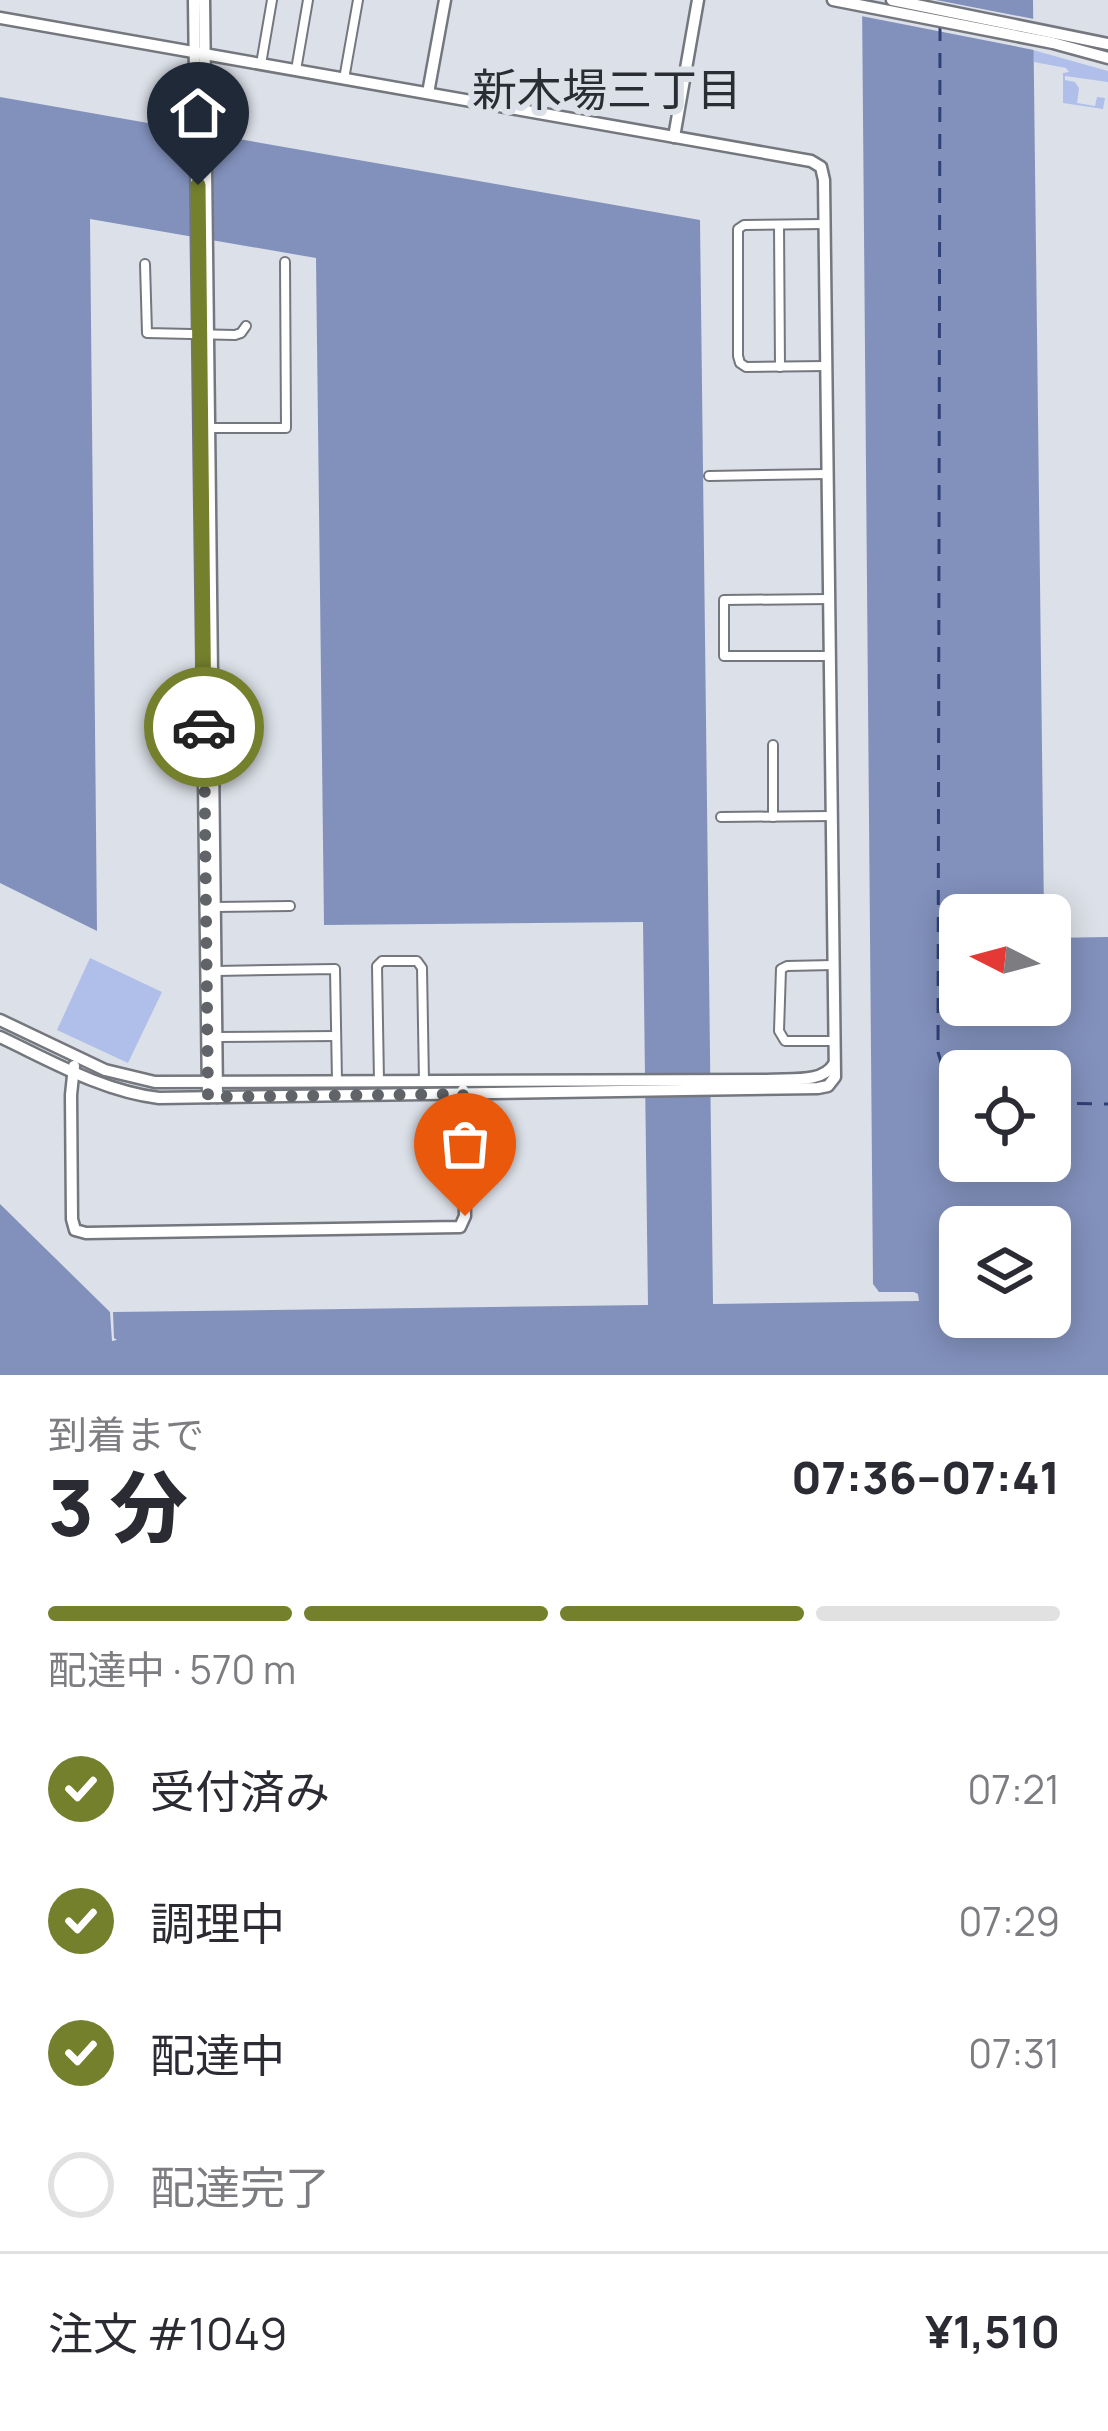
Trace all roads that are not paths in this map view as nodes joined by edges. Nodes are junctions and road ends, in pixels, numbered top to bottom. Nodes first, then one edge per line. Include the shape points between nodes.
1 (194, 0) edge
2 (204, 0) edge
3 (272, 0) edge
4 (308, 0) edge
5 (358, 0) edge
6 (445, 0) edge
7 (698, 0) edge
8 (833, 0) edge
9 (892, 0) edge
10 (0, 18) edge
11 (1053, 38) junction
12 (1108, 44) edge
13 (200, 54) junction
14 (1108, 58) edge
15 (261, 64) junction
16 (296, 70) junction
17 (344, 79) junction
18 (428, 94) junction
19 (674, 137) junction
20 (825, 224) junction
21 (779, 225) junction
22 (285, 262) dead end
23 (145, 264) dead end
24 (247, 326) dead end
25 (203, 334) junction
26 (827, 366) junction
27 (781, 367) junction
28 (209, 428) junction
29 (828, 474) junction
30 (709, 476) dead end
31 (207, 568) junction
32 (830, 599) junction
33 (830, 656) junction
34 (773, 746) dead end
35 (209, 815) junction
36 (722, 817) dead end
37 (773, 817) junction
38 (832, 817) junction
39 (290, 906) dead end
40 (215, 908) junction
41 (834, 965) junction
42 (216, 971) junction
43 (0, 1020) edge
44 (336, 1036) junction
45 (0, 1037) edge
46 (217, 1037) junction
47 (835, 1041) junction
48 (77, 1058) junction
49 (72, 1071) junction
50 (379, 1082) junction
51 (424, 1082) junction
52 (337, 1083) junction
53 (463, 1087) junction
54 (212, 1090) junction

1 - 13 street
2 - 13 street
3 - 15 street
4 - 16 street
5 - 17 street
6 - 18 street
7 - 19 street
8 - 11 street
9 - 11 street
10 - 13 street
11 - 12 street
11 - 14 street
13 - 15 street
13 - 25 street
15 - 16 street
16 - 17 street
17 - 18 street
18 - 19 street
19 - 20 street via 814,162 824,174
20 - 21 street
20 - 26 street
21 - 27 street
21 - 27 street via 738,229 737,295 740,363
22 - 28 street via 286,428
23 - 25 street via 147,333
24 - 25 street
25 - 28 street
25 - 31 street
26 - 27 street
26 - 29 street
28 - 31 street
29 - 30 street
29 - 32 street
31 - 35 street
32 - 33 street
32 - 33 street via 724,600 724,656
33 - 38 street
34 - 37 street
35 - 40 street
35 - 54 street
36 - 37 street
37 - 38 street
38 - 41 street
39 - 40 street
40 - 42 street
41 - 47 street
41 - 47 street via 782,967 778,993 783,1040
42 - 44 street via 335,969
42 - 46 street
43 - 48 street
44 - 46 street
44 - 52 street
45 - 49 street
46 - 54 street
47 - 53 street via 828,1086
48 - 49 street
48 - 54 street via 140,1080
49 - 53 street via 72,1219 86,1233 460,1227
49 - 54 street via 159,1098
50 - 51 street
50 - 51 street via 383,961 421,965
50 - 52 street
51 - 53 street
52 - 54 street
53 - 54 street

